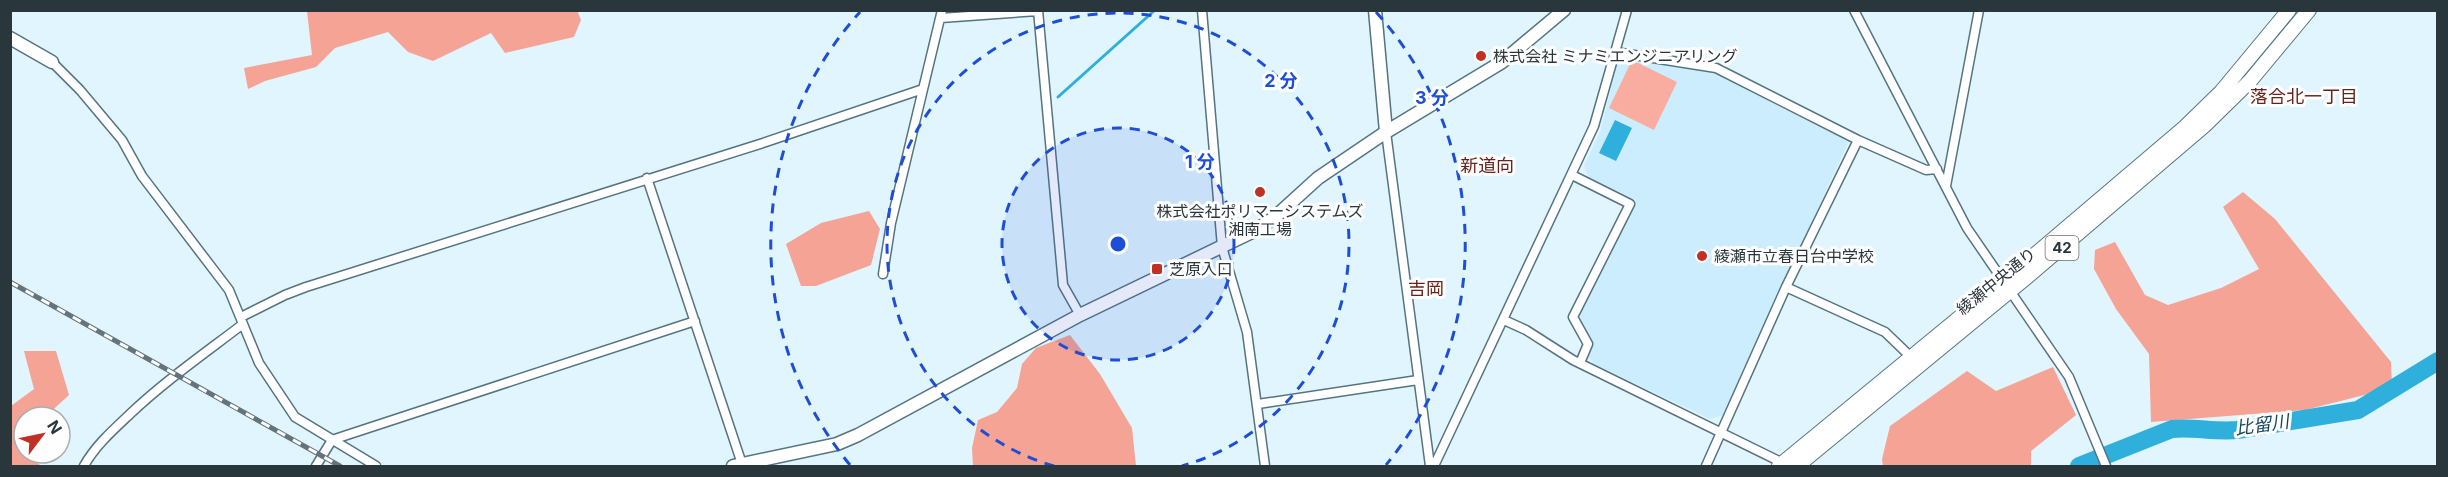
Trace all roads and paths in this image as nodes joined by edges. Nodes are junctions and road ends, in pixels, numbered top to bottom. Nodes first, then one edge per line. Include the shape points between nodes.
1 (1202, 10) edge
2 (1375, 10) edge
3 (1564, 10) edge
4 (1627, 10) edge
5 (1854, 10) edge
6 (1979, 10) edge
7 (2289, 10) edge
8 (2308, 10) edge
9 (1038, 11) edge
10 (941, 14) edge
11 (1549, 17) edge
12 (10, 38) edge
13 (1616, 52) junction
14 (52, 62) joint
15 (923, 89) junction
16 (1386, 132) junction
17 (1858, 140) junction
18 (1937, 169) junction
19 (1572, 175) junction
20 (647, 178) junction
21 (1946, 187) junction
22 (1222, 247) junction
23 (883, 274) dead end
24 (2007, 286) junction
25 (1786, 287) junction
26 (1080, 315) junction
27 (242, 320) junction
28 (1504, 320) junction
29 (695, 321) junction
30 (1911, 357) junction
31 (1580, 363) junction
32 (1419, 380) junction
33 (1258, 404) junction
34 (1722, 432) junction
35 (332, 440) junction
36 (2105, 463) edge
37 (737, 465) edge
38 (1786, 465) edge
39 (84, 466) edge
40 (316, 466) edge
41 (376, 466) edge
42 (1265, 466) edge
43 (1432, 466) edge
44 (1706, 466) edge

1 - 22 street
2 - 16 street
3 - 11 street
4 - 13 street
5 - 18 street
6 - 21 street
7 - 24 main road, 綾瀬中央通り / 42 via 2257,41 2221,92
8 - 24 main road, 綾瀬中央通り / 42 via 2250,81 2204,126
9 - 10 street
9 - 26 street via 1063,285
10 - 15 street
11 - 16 street via 1502,62
12 - 14 street
13 - 17 street via 1716,68
13 - 19 street via 1594,126
14 - 27 street via 122,140 142,176 230,290
15 - 20 street
15 - 23 street
16 - 22 street via 1318,178 1274,218
16 - 32 street
17 - 18 street via 1926,170
17 - 25 street
18 - 21 street
19 - 28 street
19 - 31 street via 1630,204 1573,317 1588,345
20 - 27 street via 306,287
20 - 29 street
21 - 24 street via 1967,228
22 - 26 street
22 - 33 street via 1247,332
24 - 30 main road, 綾瀬中央通り / 42
24 - 36 street via 2069,377
24 - 38 main road, 綾瀬中央通り / 42
25 - 30 street via 1885,332
25 - 34 street
26 - 37 street via 858,435 837,444
27 - 35 street via 259,363 295,417
27 - 39 street via 108,434
28 - 31 street
28 - 43 street
29 - 35 street
29 - 37 street
30 - 38 main road, 綾瀬中央通り / 42
31 - 34 street
32 - 33 street
32 - 43 street
33 - 42 street
34 - 38 street
34 - 44 street
35 - 40 street
35 - 41 street

